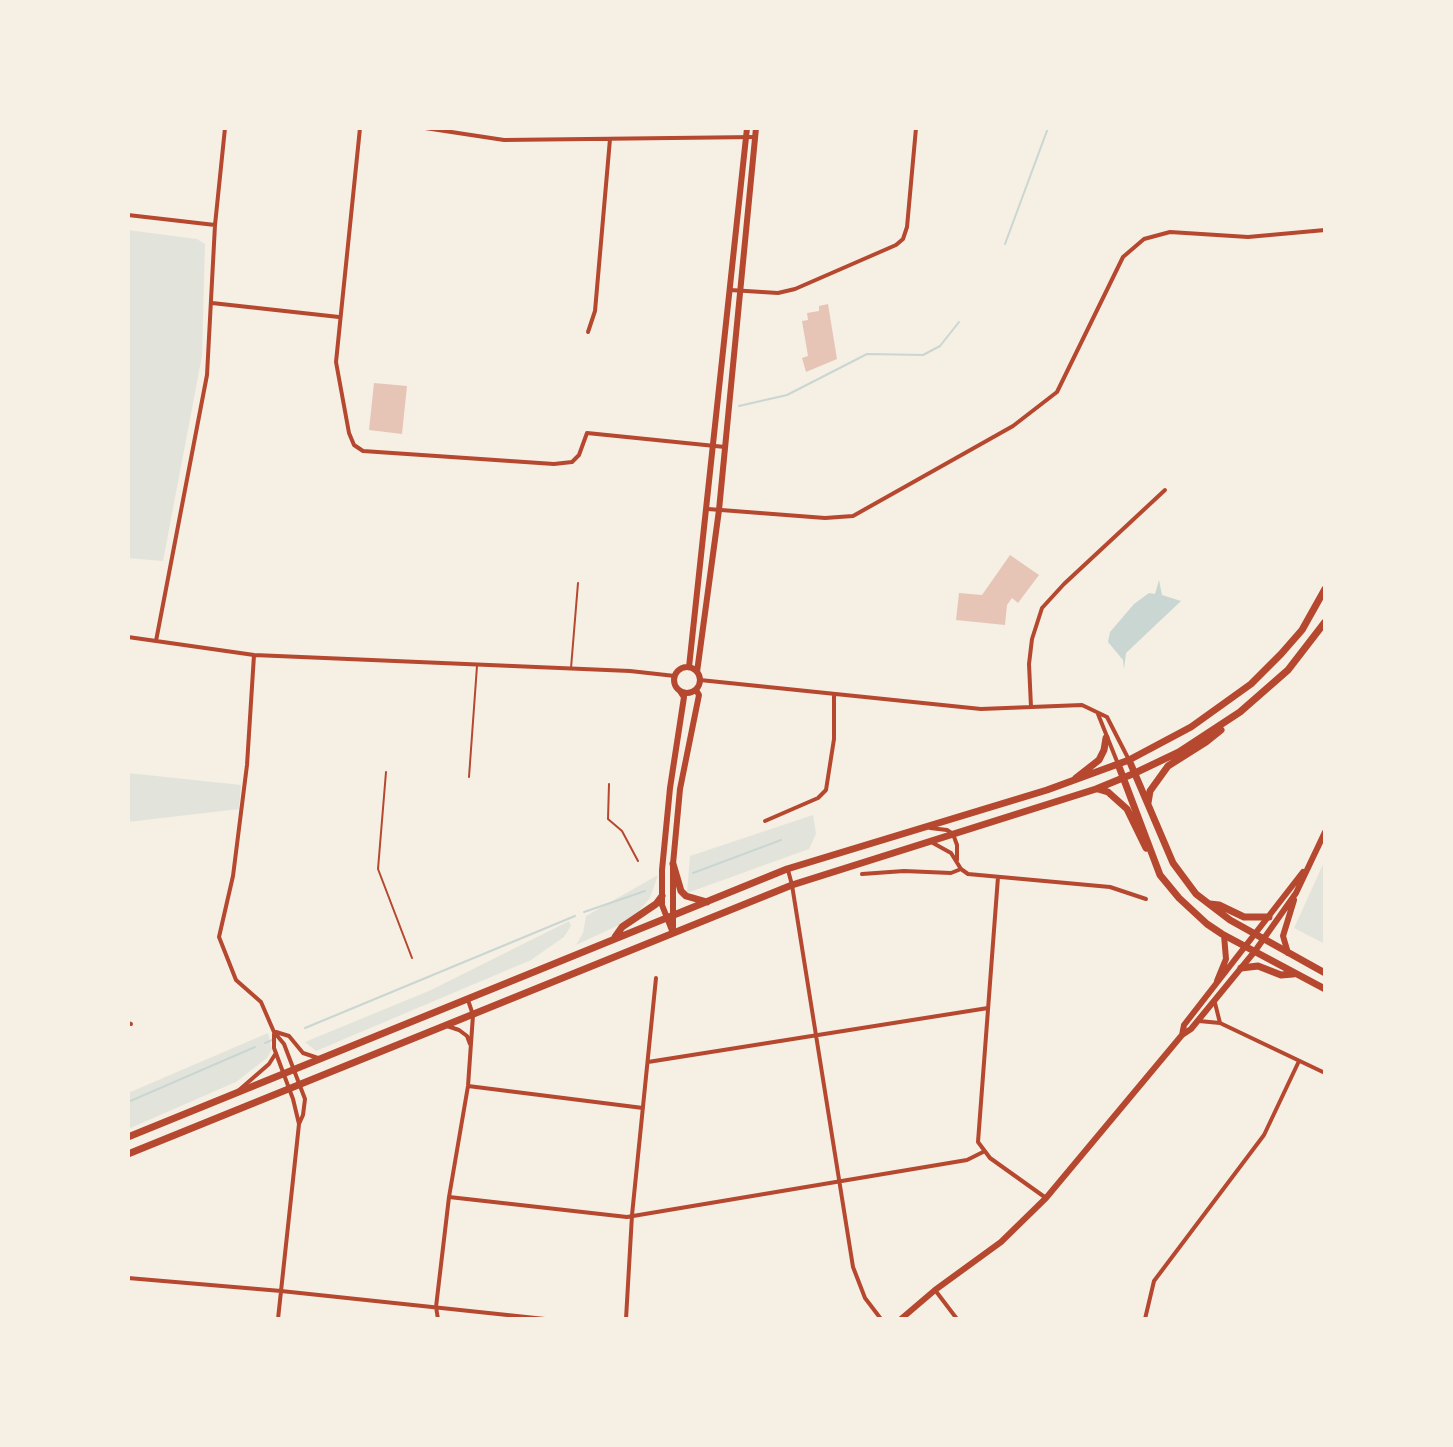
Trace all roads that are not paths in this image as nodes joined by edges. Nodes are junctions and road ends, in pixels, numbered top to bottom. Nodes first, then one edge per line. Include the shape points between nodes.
1 (225, 128) edge
2 (360, 128) edge
3 (425, 128) edge
4 (756, 128) edge
5 (916, 128) edge
6 (444, 130) edge
7 (747, 132) edge
8 (755, 137) junction
9 (610, 139) junction
10 (128, 215) edge
11 (215, 225) junction
12 (1325, 230) edge
13 (730, 290) junction
14 (742, 291) junction
15 (212, 303) junction
16 (339, 317) junction
17 (588, 332) dead end
18 (714, 446) junction
19 (725, 447) junction
20 (1165, 490) dead end
21 (708, 509) junction
22 (719, 510) junction
23 (578, 583) dead end
24 (1325, 589) edge
25 (1325, 622) edge
26 (128, 637) edge
27 (156, 641) junction
28 (254, 655) junction
29 (477, 665) junction
30 (689, 667) junction
31 (571, 669) junction
32 (697, 672) junction
33 (675, 676) junction
34 (700, 680) junction
35 (696, 690) junction
36 (680, 691) junction
37 (834, 694) junction
38 (1031, 707) junction
39 (1097, 712) junction
40 (1240, 712) junction
41 (1106, 738) junction
42 (1129, 760) junction
43 (1118, 764) junction
44 (386, 772) dead end
45 (1135, 773) junction
46 (469, 777) dead end
47 (1123, 778) junction
48 (1071, 782) junction
49 (609, 784) dead end
50 (1096, 789) junction
51 (1148, 806) junction
52 (765, 821) dead end
53 (927, 828) junction
54 (1325, 832) edge
55 (953, 834) junction
56 (929, 842) junction
57 (1312, 859) junction
58 (638, 861) dead end
59 (957, 863) junction
60 (673, 864) junction
61 (787, 869) junction
62 (961, 869) junction
63 (862, 874) dead end
64 (1160, 875) junction
65 (998, 877) junction
66 (792, 885) junction
67 (1296, 893) junction
68 (662, 896) junction
69 (1146, 899) dead end
70 (707, 902) junction
71 (1208, 904) junction
72 (674, 915) junction
73 (1269, 917) junction
74 (665, 918) junction
75 (673, 933) junction
76 (1224, 935) junction
77 (1255, 935) junction
78 (614, 939) junction
79 (1263, 939) junction
80 (1246, 946) junction
81 (1255, 951) junction
82 (1288, 953) junction
83 (412, 958) dead end
84 (1241, 968) junction
85 (1325, 973) edge
86 (1296, 974) junction
87 (656, 978) dead end
88 (1216, 985) junction
89 (1325, 989) edge
90 (468, 1000) junction
91 (1215, 1001) junction
92 (988, 1008) junction
93 (473, 1015) junction
94 (1198, 1021) junction
95 (1220, 1023) junction
96 (446, 1026) junction
97 (274, 1032) junction
98 (816, 1034) junction
99 (1182, 1035) junction
100 (471, 1046) junction
101 (276, 1053) junction
102 (318, 1058) junction
103 (1299, 1061) junction
104 (648, 1062) junction
105 (295, 1069) junction
106 (284, 1073) junction
107 (1325, 1073) edge
108 (300, 1084) junction
109 (468, 1086) junction
110 (289, 1088) junction
111 (237, 1092) junction
112 (643, 1108) junction
113 (299, 1124) junction
114 (128, 1137) edge
115 (983, 1152) junction
116 (128, 1154) edge
117 (839, 1180) junction
118 (449, 1197) junction
119 (1046, 1198) junction
120 (632, 1215) junction
121 (128, 1278) edge
122 (935, 1290) junction
123 (281, 1291) junction
124 (436, 1307) junction
125 (278, 1319) edge
126 (438, 1319) edge
127 (545, 1319) edge
128 (626, 1319) edge
129 (881, 1319) edge
130 (901, 1319) edge
131 (957, 1319) edge
132 (1145, 1319) edge

1 - 11 street
2 - 16 street
3 - 6 street
4 - 8 street
5 - 14 street via 903,239 795,289
6 - 9 street via 504,140
7 - 8 street
7 - 9 street
7 - 13 street
8 - 14 street
9 - 17 street via 595,311
10 - 11 street
11 - 15 street
12 - 22 street via 1248,237 1170,232 1144,239 1123,257 1057,392 1013,426 853,516
13 - 14 street
13 - 18 street
14 - 19 street
15 - 16 street
15 - 27 street via 207,375
16 - 18 street via 338,377 349,433 363,451 554,464 572,462 587,433
18 - 19 street
18 - 21 street
19 - 22 street
20 - 38 street via 1042,608 1029,664
21 - 22 street
21 - 30 street
22 - 32 street
23 - 31 lane
24 - 42 main road via 1292,642 1251,684 1191,727
25 - 40 main road via 1288,670
26 - 27 street
27 - 28 street
28 - 29 street
28 - 97 street via 247,765 233,876 219,937 236,980 261,1002
29 - 31 street
29 - 46 lane
30 - 32 street
30 - 33 street
31 - 33 street
32 - 34 street
33 - 36 street
34 - 35 street
34 - 37 street
35 - 36 street
35 - 60 street
36 - 68 street via 684,697
37 - 38 street via 981,709
37 - 52 street via 826,790
38 - 39 street via 1075,704
39 - 41 street
39 - 42 street via 1107,717
40 - 45 main road
40 - 51 main road via 1168,766 1153,784
41 - 43 street
41 - 48 main road via 1099,760
42 - 43 main road
42 - 45 main road
43 - 47 main road
43 - 48 main road
44 - 83 lane via 378,869
45 - 47 main road
45 - 51 main road
47 - 50 main road
47 - 64 main road
48 - 53 main road
49 - 58 lane via 608,819 622,831
50 - 55 main road
50 - 64 main road via 1127,809
51 - 71 main road via 1173,863
53 - 55 street
53 - 61 main road
54 - 57 street
55 - 56 main road
55 - 59 street
56 - 59 street via 951,853
56 - 66 main road
57 - 67 street
57 - 73 street
59 - 62 street
60 - 70 main road via 681,891
60 - 72 street
61 - 66 street
61 - 70 main road
62 - 63 street
62 - 65 street
64 - 76 main road via 1191,910
65 - 69 street via 1110,887
65 - 92 street
66 - 75 main road
66 - 98 street
67 - 79 street
67 - 82 street via 1283,936
68 - 74 street
68 - 78 main road
70 - 72 main road
71 - 73 main road via 1244,917
71 - 77 main road
72 - 74 main road
72 - 75 street
73 - 77 street
74 - 75 street
74 - 78 main road
75 - 93 main road
76 - 80 main road
76 - 88 street via 1226,959
77 - 79 main road
77 - 80 street
78 - 90 main road
79 - 81 street
79 - 82 main road
80 - 81 main road
80 - 88 street
81 - 84 street
81 - 86 main road
82 - 85 main road
84 - 86 main road
84 - 91 street
86 - 89 main road
87 - 104 street
88 - 99 street
90 - 93 street
90 - 102 main road
91 - 94 street
91 - 95 street
92 - 98 street
92 - 115 street via 978,1142
93 - 96 main road
93 - 100 street
94 - 95 street
94 - 99 street
95 - 103 street
96 - 100 street via 467,1036
96 - 108 main road
97 - 101 street
97 - 102 street via 289,1036 303,1053
97 - 105 street
98 - 104 street
98 - 117 street
99 - 119 street
100 - 109 street
101 - 106 street
101 - 111 street
102 - 105 main road
103 - 107 street
103 - 132 street via 1264,1135 1154,1281
104 - 112 street
105 - 106 main road
105 - 108 street
106 - 110 street
106 - 111 main road
108 - 110 main road
108 - 113 street via 305,1099
109 - 112 street
109 - 118 street
110 - 113 street
110 - 116 main road
111 - 114 main road
112 - 120 street
113 - 123 street
115 - 117 street via 967,1160
115 - 119 street
117 - 120 street
117 - 129 street via 858,1283
118 - 120 street
118 - 124 street
119 - 122 street via 1001,1242
120 - 128 street
121 - 123 street
122 - 130 street
122 - 131 street
123 - 124 street
123 - 125 street
124 - 126 street
124 - 127 street

